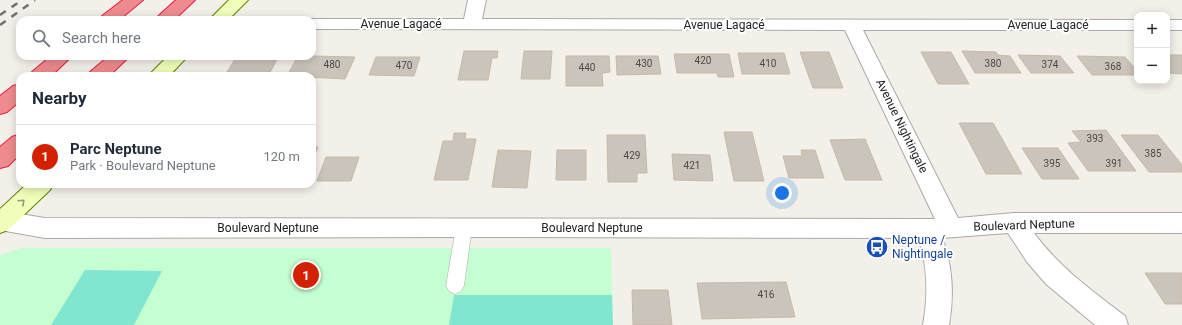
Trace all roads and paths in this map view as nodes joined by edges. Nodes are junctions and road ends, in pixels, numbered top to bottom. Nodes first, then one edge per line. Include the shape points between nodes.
1 (134, 0) edge
2 (186, 0) edge
3 (240, 0) edge
4 (477, 0) edge
5 (113, 16) edge
6 (168, 16) edge
7 (222, 16) edge
8 (316, 24) edge
9 (472, 24) junction
10 (852, 25) junction
11 (1134, 25) edge
12 (1170, 25) edge
13 (1182, 25) edge
14 (59, 60) edge
15 (116, 60) edge
16 (175, 60) edge
17 (43, 72) edge
18 (102, 72) edge
19 (162, 72) edge
20 (16, 94) edge
21 (0, 107) edge
22 (16, 146) edge
23 (0, 160) edge
24 (38, 188) edge
25 (1, 222) edge
26 (1182, 223) edge
27 (1014, 224) junction
28 (464, 227) junction
29 (927, 228) junction
30 (951, 228) junction
31 (455, 286) dead end
32 (936, 325) edge
33 (1115, 325) edge

1 - 5 highway
2 - 6 highway
3 - 7 main road
4 - 9 street
8 - 9 street, Avenue Lagacé
9 - 10 street, Avenue Lagacé
10 - 11 street, Avenue Lagacé
10 - 30 street, Avenue Nightingale
12 - 13 street
14 - 17 highway
15 - 18 highway
16 - 19 main road
20 - 21 highway
22 - 23 highway
25 -> 24 main road
25 - 28 street, Boulevard Neptune via 45,228
26 - 27 street, Boulevard Neptune
27 - 30 street, Boulevard Neptune
27 - 33 street via 1055,276
28 - 29 street, Boulevard Neptune
28 - 31 lane
29 - 30 street, Boulevard Neptune
29 - 32 street via 938,270

